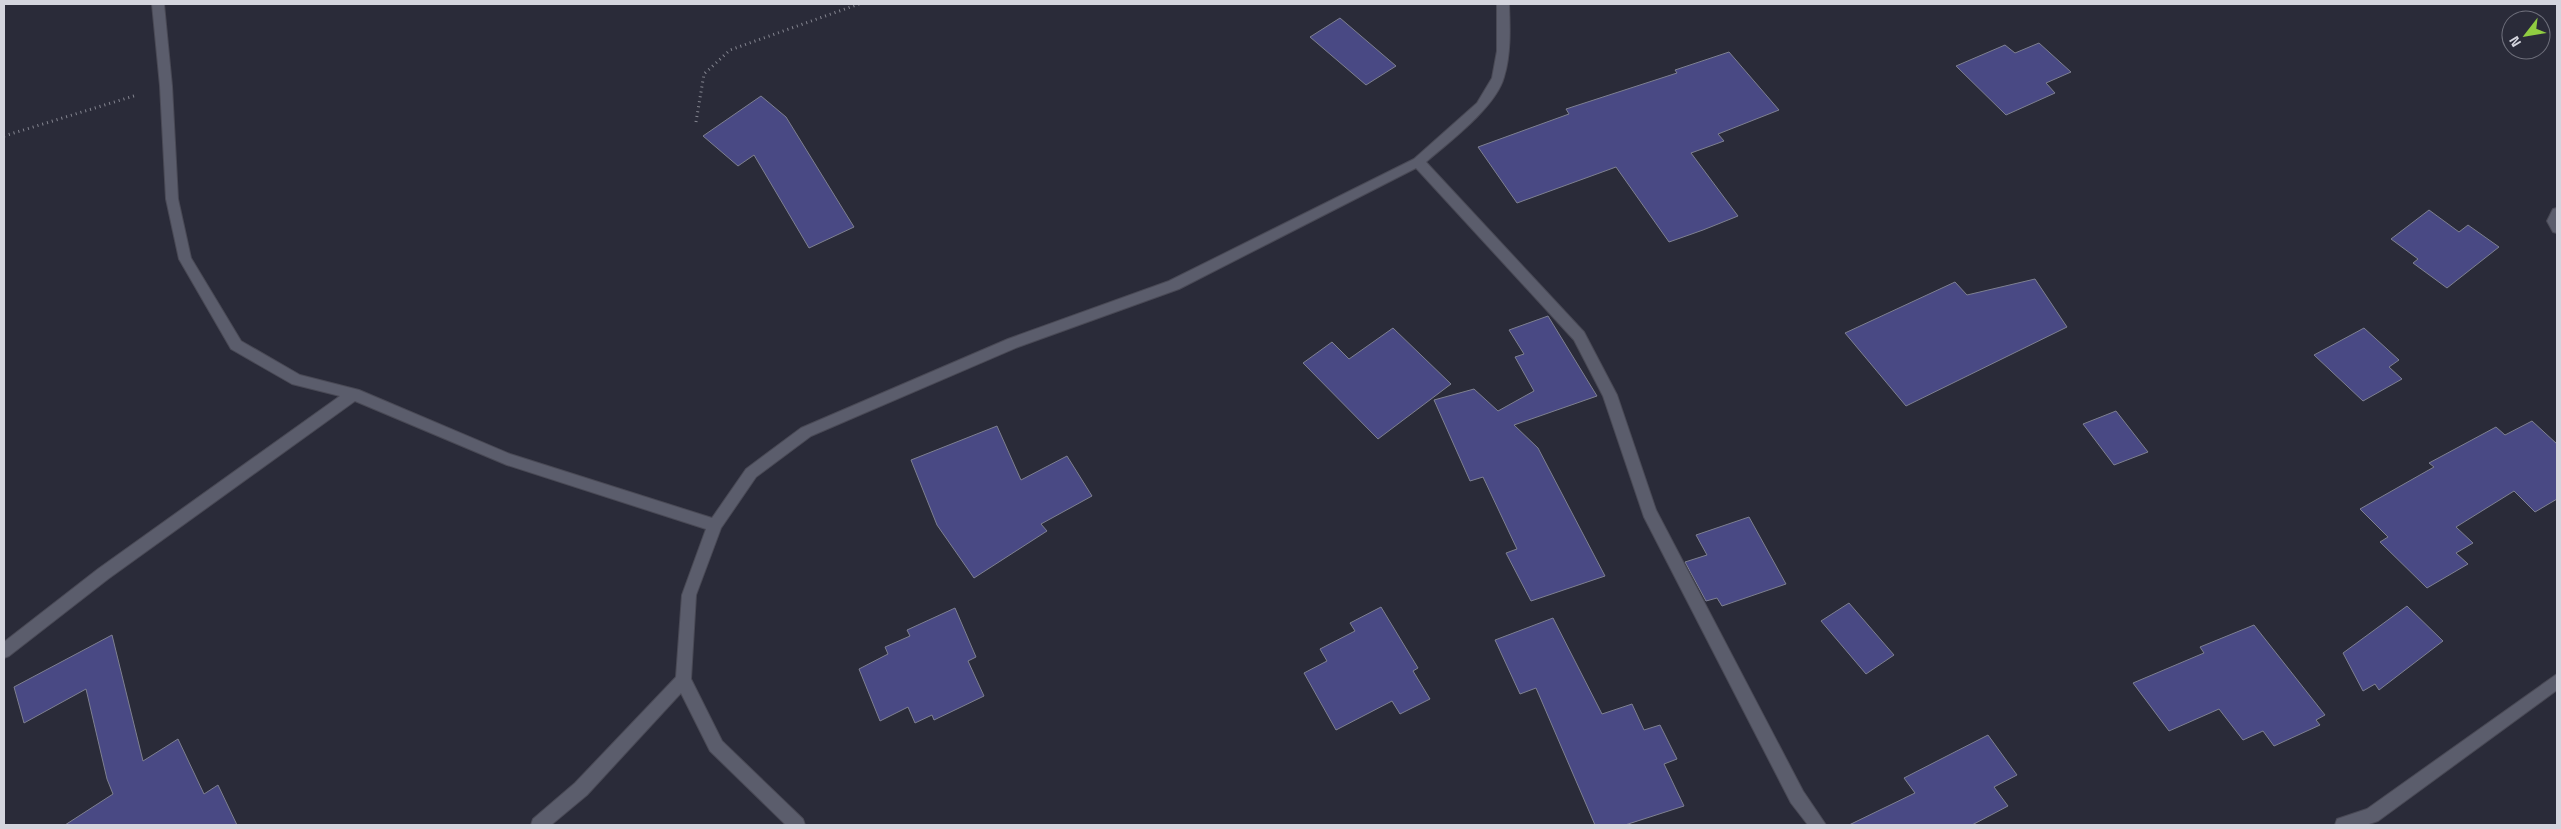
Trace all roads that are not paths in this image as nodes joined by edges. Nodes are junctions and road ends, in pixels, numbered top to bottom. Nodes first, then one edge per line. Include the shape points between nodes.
1 (158, 4) edge
2 (1503, 4) edge
3 (1418, 162) junction
4 (2557, 213) edge
5 (2557, 228) edge
6 (354, 394) junction
7 (715, 525) junction
8 (4, 651) edge
9 (683, 680) junction
10 (2557, 681) edge
11 (538, 825) edge
12 (797, 825) edge
13 (1818, 825) edge
14 (2343, 825) edge

1 - 6 street via 172,200 185,259 236,345 297,380
2 - 3 street via 1504,51 1498,79 1481,106
3 - 7 street via 1174,285 1013,343 806,432 751,474
3 - 13 street via 1579,336 1610,395 1649,512 1797,796
4 - 5 street via 2553,221
6 - 7 street via 507,459
6 - 8 street via 103,574
7 - 9 street via 689,595
9 - 11 street via 581,789
9 - 12 street via 716,746
10 - 14 street via 2372,815

